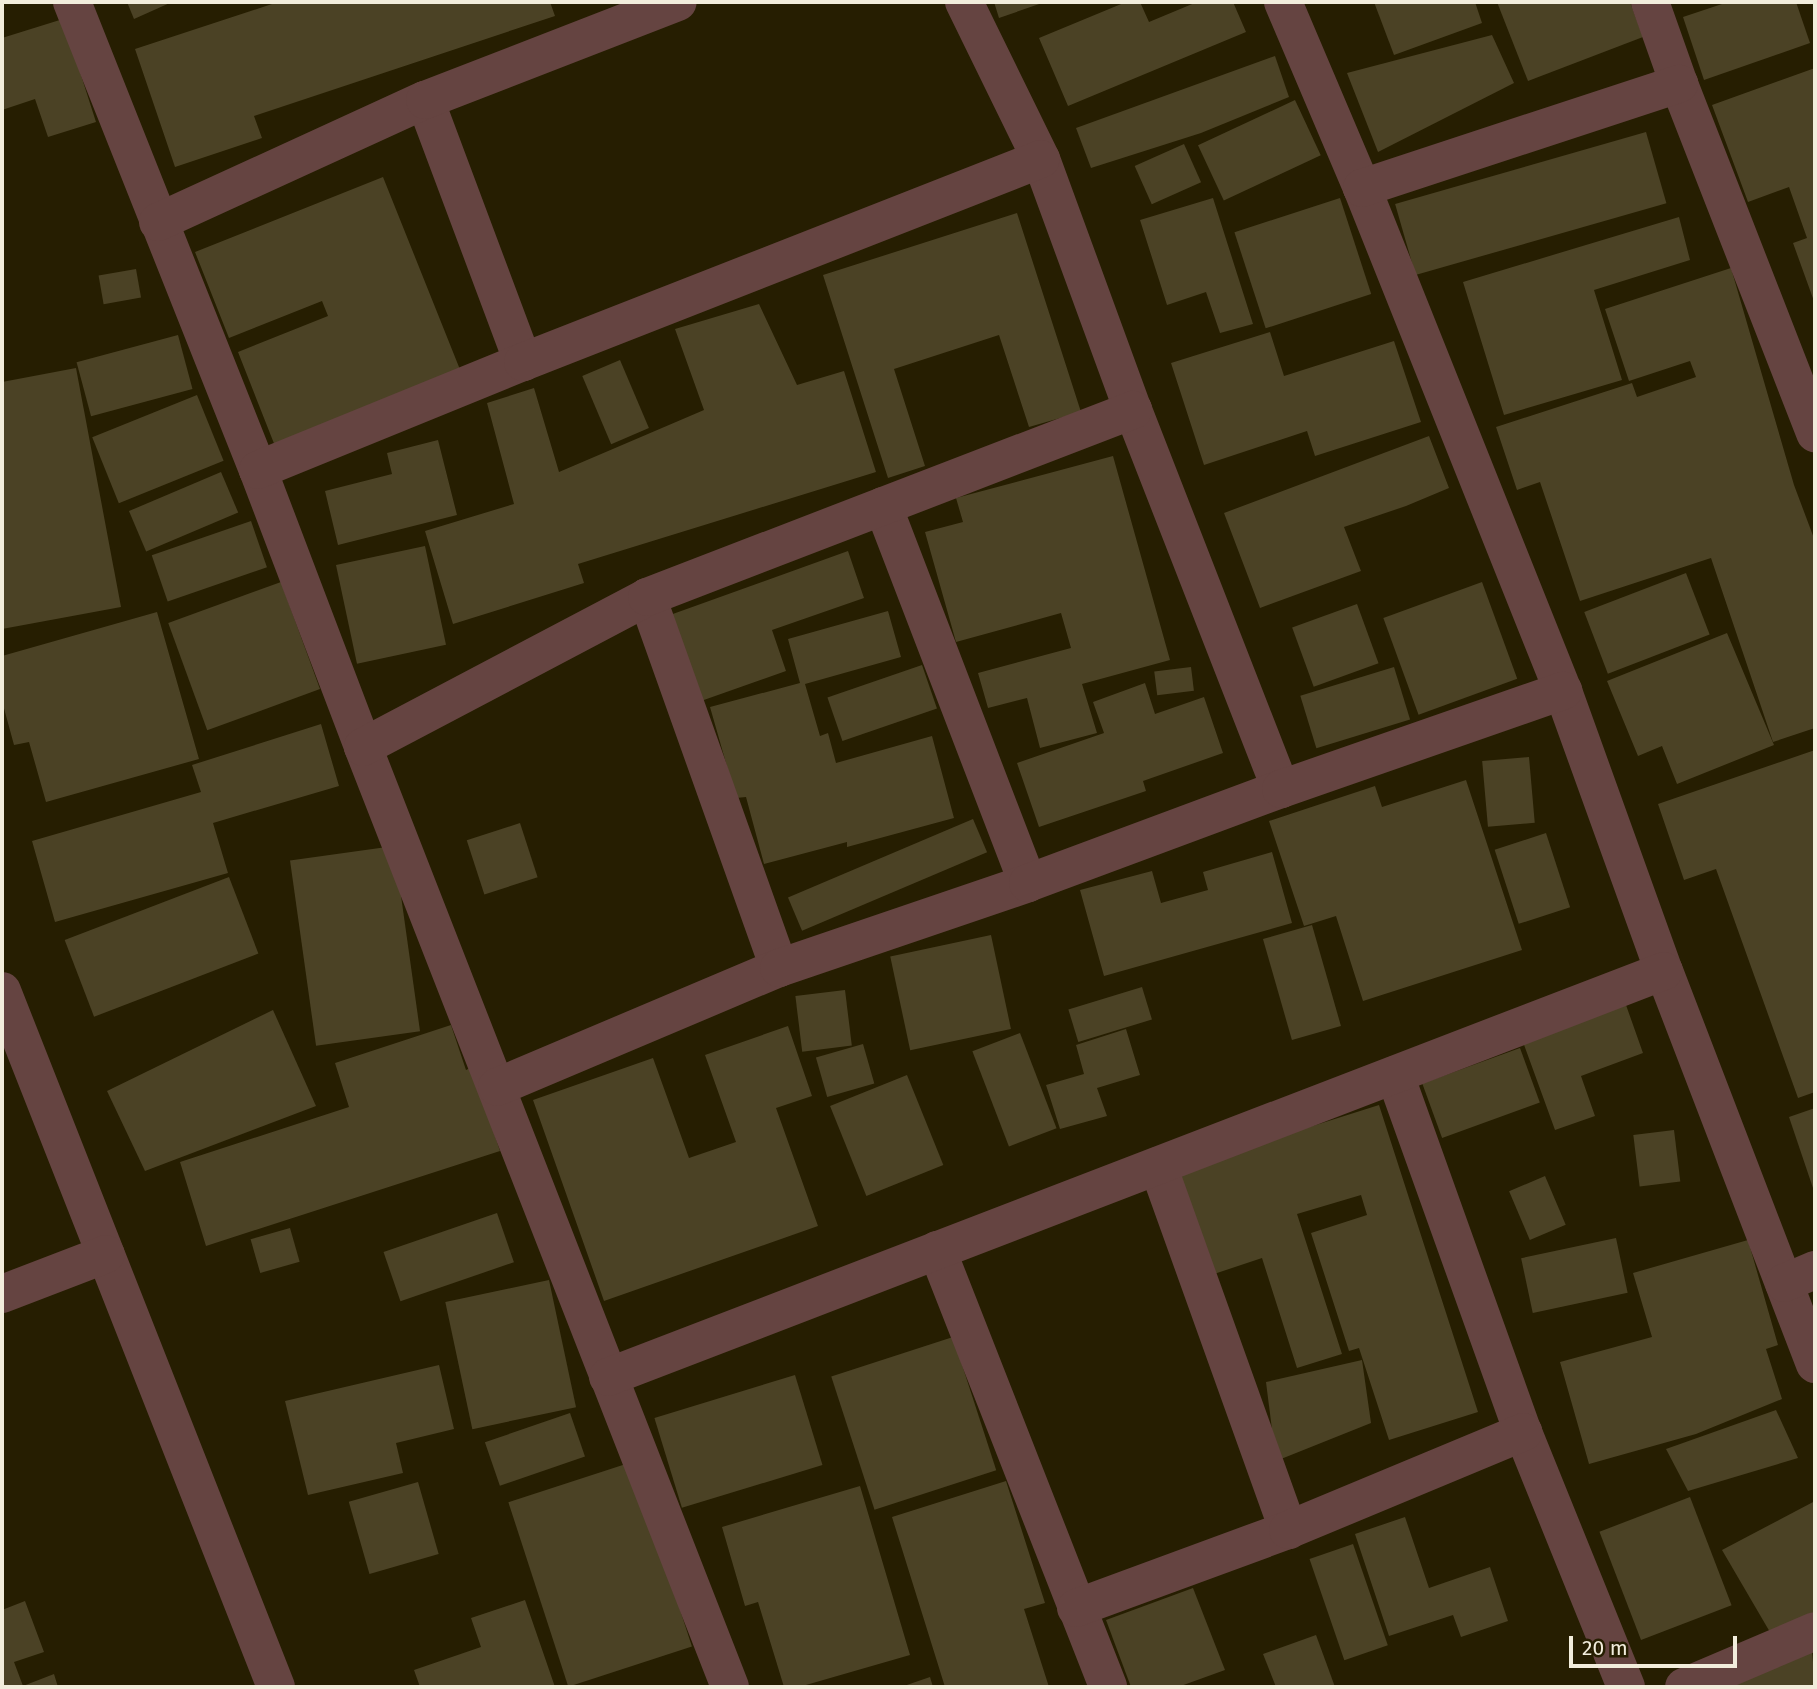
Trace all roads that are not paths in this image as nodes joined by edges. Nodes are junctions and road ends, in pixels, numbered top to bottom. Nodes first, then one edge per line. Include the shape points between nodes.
1 (72, 2) edge
2 (678, 2) edge
3 (964, 2) edge
4 (1283, 2) edge
5 (1650, 2) edge
6 (1679, 84) junction
7 (425, 100) junction
8 (1041, 159) junction
9 (1362, 188) junction
10 (158, 222) junction
11 (523, 362) junction
12 (1133, 410) junction
13 (1815, 433) edge
14 (258, 470) junction
15 (883, 506) junction
16 (647, 597) junction
17 (1563, 691) junction
18 (362, 747) junction
19 (1281, 789) junction
20 (1028, 883) junction
21 (779, 968) junction
22 (1664, 971) junction
23 (2, 991) edge
24 (1395, 1075) junction
25 (497, 1087) junction
26 (1158, 1166) junction
27 (937, 1250) junction
28 (106, 1254) junction
29 (1800, 1277) edge
30 (2, 1294) edge
31 (1815, 1364) edge
32 (608, 1377) junction
33 (1523, 1432) junction
34 (1288, 1530) junction
35 (1076, 1608) junction
36 (1815, 1631) edge
37 (276, 1687) edge
38 (730, 1687) edge
39 (1108, 1687) edge
40 (1626, 1687) edge
41 (1684, 1687) edge

1 - 10 street
2 - 7 street
3 - 8 street
4 - 9 street
5 - 6 street
6 - 9 street
6 - 13 street
7 - 10 street
7 - 11 street
8 - 11 street
8 - 12 street
9 - 17 street
10 - 14 street
11 - 14 street
12 - 15 street
12 - 19 street
14 - 18 street
15 - 16 street
15 - 20 street
16 - 18 street
16 - 21 street
17 - 19 street
17 - 22 street
18 - 25 street
19 - 20 street
20 - 21 street
21 - 25 street
22 - 24 street
22 - 29 street
23 - 28 street
24 - 26 street
24 - 33 street
25 - 32 street
26 - 27 street
26 - 34 street
27 - 32 street
27 - 35 street
28 - 30 street
28 - 37 street
29 - 31 street
32 - 38 street
33 - 34 street
33 - 40 street
34 - 35 street
35 - 39 street
36 - 41 street

